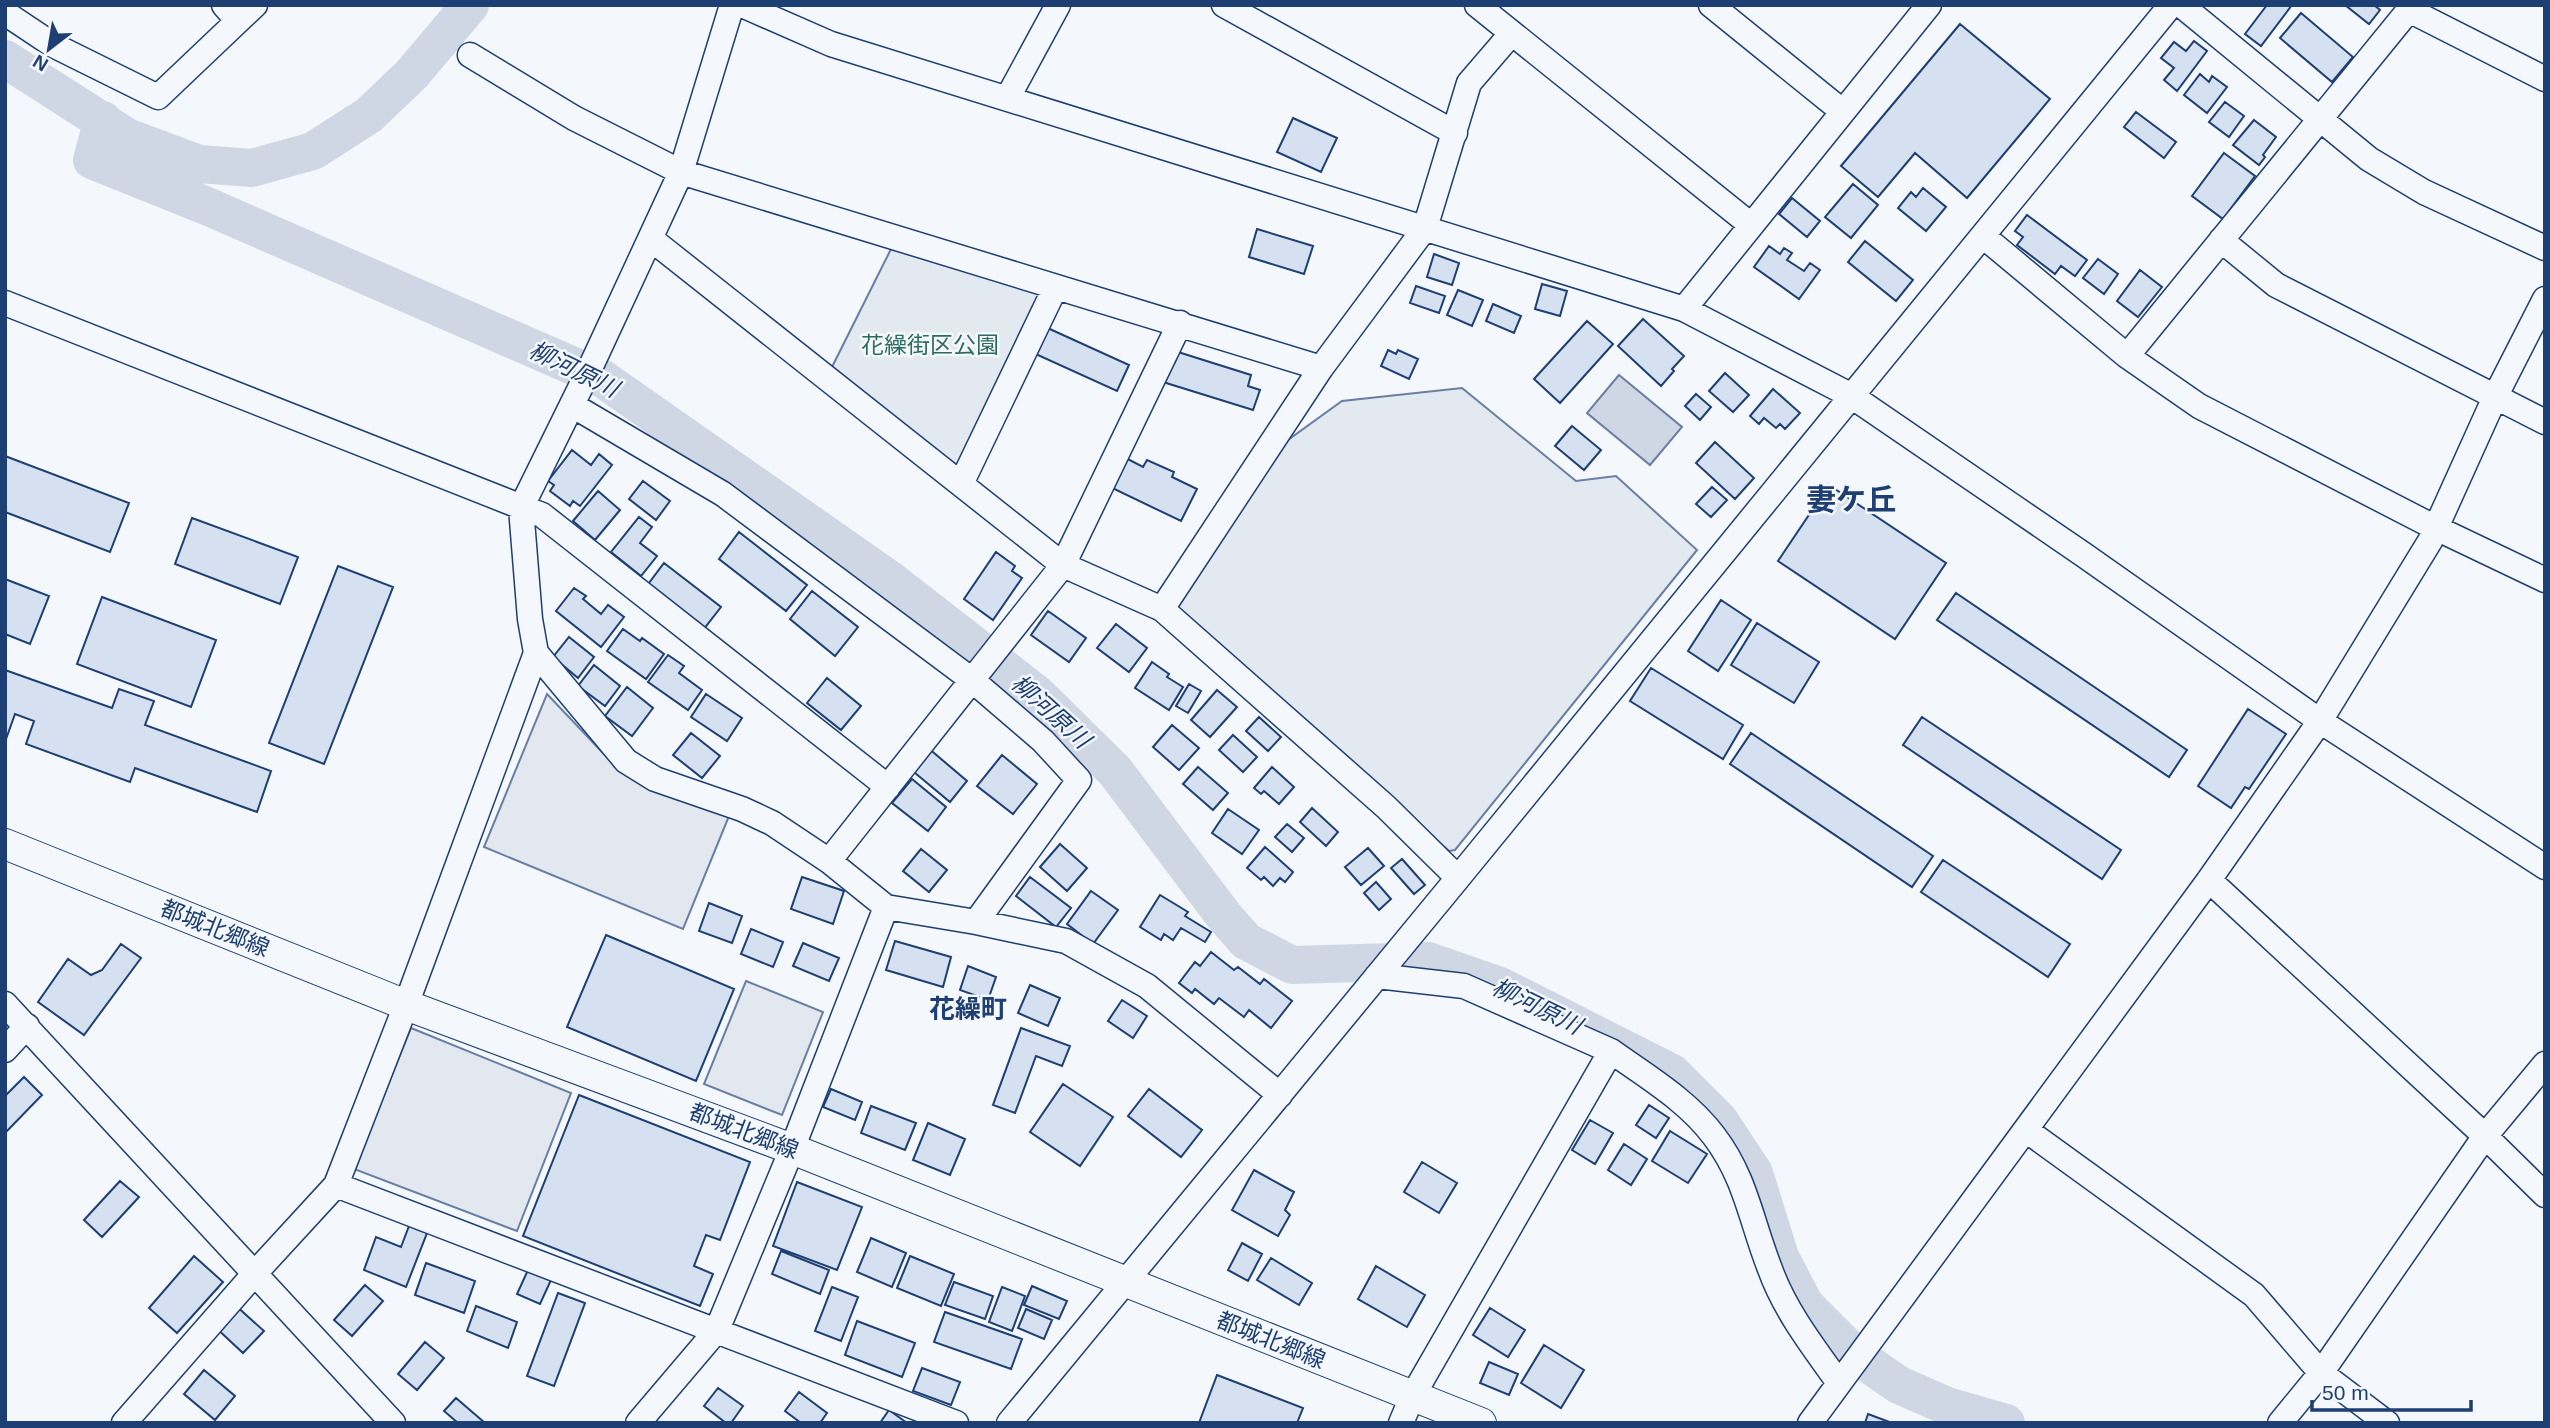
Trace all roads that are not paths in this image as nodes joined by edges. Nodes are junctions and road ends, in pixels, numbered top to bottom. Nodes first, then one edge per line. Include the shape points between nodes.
1 (732, 5) edge
2 (742, 5) edge
3 (1058, 5) edge
4 (1224, 5) edge
5 (1477, 5) edge
6 (1711, 5) edge
7 (1929, 5) edge
8 (2171, 5) edge
9 (2181, 5) edge
10 (2411, 8) edge
11 (239, 11) edge
12 (5, 13) edge
13 (1512, 33) junction
14 (470, 55) dead end
15 (2545, 79) edge
16 (1007, 99) junction
17 (1842, 111) junction
18 (2321, 121) junction
19 (1455, 133) junction
20 (681, 172) junction
21 (1751, 225) junction
22 (1425, 228) junction
23 (1983, 236) junction
24 (651, 239) junction
25 (2221, 240) junction
26 (2545, 248) edge
27 (1055, 288) junction
28 (2545, 299) edge
29 (5, 303) edge
30 (1684, 309) junction
31 (1180, 323) junction
32 (2127, 356) junction
33 (1321, 368) junction
34 (1850, 396) junction
35 (2495, 397) junction
36 (575, 400) junction
37 (2545, 422) edge
38 (961, 484) junction
39 (522, 508) junction
40 (2436, 527) junction
41 (1063, 565) junction
42 (2545, 580) edge
43 (1162, 609) junction
44 (536, 653) junction
45 (975, 677) junction
46 (2320, 721) junction
47 (888, 787) junction
48 (5, 844) edge
49 (829, 861) junction
50 (2545, 867) edge
51 (1458, 878) junction
52 (2209, 880) junction
53 (887, 907) junction
54 (976, 922) junction
55 (1377, 976) junction
56 (5, 1004) edge
57 (406, 1005) junction
58 (27, 1026) junction
59 (5, 1050) edge
60 (1611, 1051) junction
61 (2545, 1064) edge
62 (1280, 1095) junction
63 (2026, 1129) junction
64 (2485, 1136) junction
65 (792, 1149) junction
66 (336, 1185) junction
67 (2545, 1195) edge
68 (256, 1272) junction
69 (1126, 1281) junction
70 (717, 1330) junction
71 (2321, 1373) junction
72 (1845, 1376) junction
73 (1407, 1410) edge
74 (124, 1423) edge
75 (393, 1423) edge
76 (638, 1423) edge
77 (956, 1423) edge
78 (1009, 1423) edge
79 (1481, 1423) edge
80 (1810, 1423) edge
81 (2280, 1423) edge
82 (2387, 1423) edge

1 - 20 street
2 - 16 street via 831,44
3 - 16 street
4 - 19 street
5 - 13 street
6 - 17 street
7 - 17 street
8 - 23 street
9 - 18 street
10 - 15 street
10 - 18 street
11 - 12 street via 158,97 53,45
13 - 19 street via 1469,83
13 - 21 street
14 - 20 street via 574,118
16 - 22 street
17 - 21 street
18 - 25 street
18 - 26 street via 2369,159 2424,192
19 - 22 street
20 - 24 street
20 - 27 street
21 - 30 street
22 - 30 street
22 - 33 street
23 - 32 street
23 - 34 street
24 - 36 street
24 - 38 street
25 - 32 street
25 - 35 street via 2276,285
27 - 31 street
27 - 38 street
28 - 35 street
29 - 39 street
30 - 34 street
31 - 33 street
31 - 41 street
32 - 40 street via 2199,406
33 - 43 street
34 - 46 street
34 - 51 street
35 - 37 street
35 - 40 street
36 - 39 street
36 - 45 street via 723,494
38 - 41 street
39 - 44 street
39 - 47 street via 542,515
40 - 42 street
40 - 46 street
41 - 43 street
41 - 45 street
43 - 51 street via 1386,807
44 - 49 street via 626,761 655,779 772,823
44 - 57 street
45 - 47 street
45 - 54 street via 1079,780
46 - 50 street
46 - 52 street
47 - 49 street
48 - 57 main road, 都城北郷線
49 - 53 street
51 - 55 street
52 - 63 street
52 - 64 street
53 - 54 street
53 - 65 street
54 - 62 street via 1066,941 1147,986
55 - 60 street via 1464,986
55 - 62 street
56 - 58 street
57 - 65 main road, 都城北郷線
57 - 66 street
58 - 59 street
58 - 68 street
60 - 72 street via 1682,1102 1714,1135 1740,1177 1770,1271 1802,1332
60 - 73 street
61 - 64 street
62 - 69 street
63 - 71 street via 2254,1295
63 - 72 street
64 - 67 street
64 - 71 street
65 - 69 main road, 都城北郷線
65 - 70 street
66 - 68 street
66 - 70 street
68 - 74 street
68 - 75 street
69 - 73 main road, 都城北郷線
69 - 78 street
70 - 76 street
70 - 77 street
71 - 81 street
71 - 82 street
72 - 80 street
73 - 79 main road, 都城北郷線

